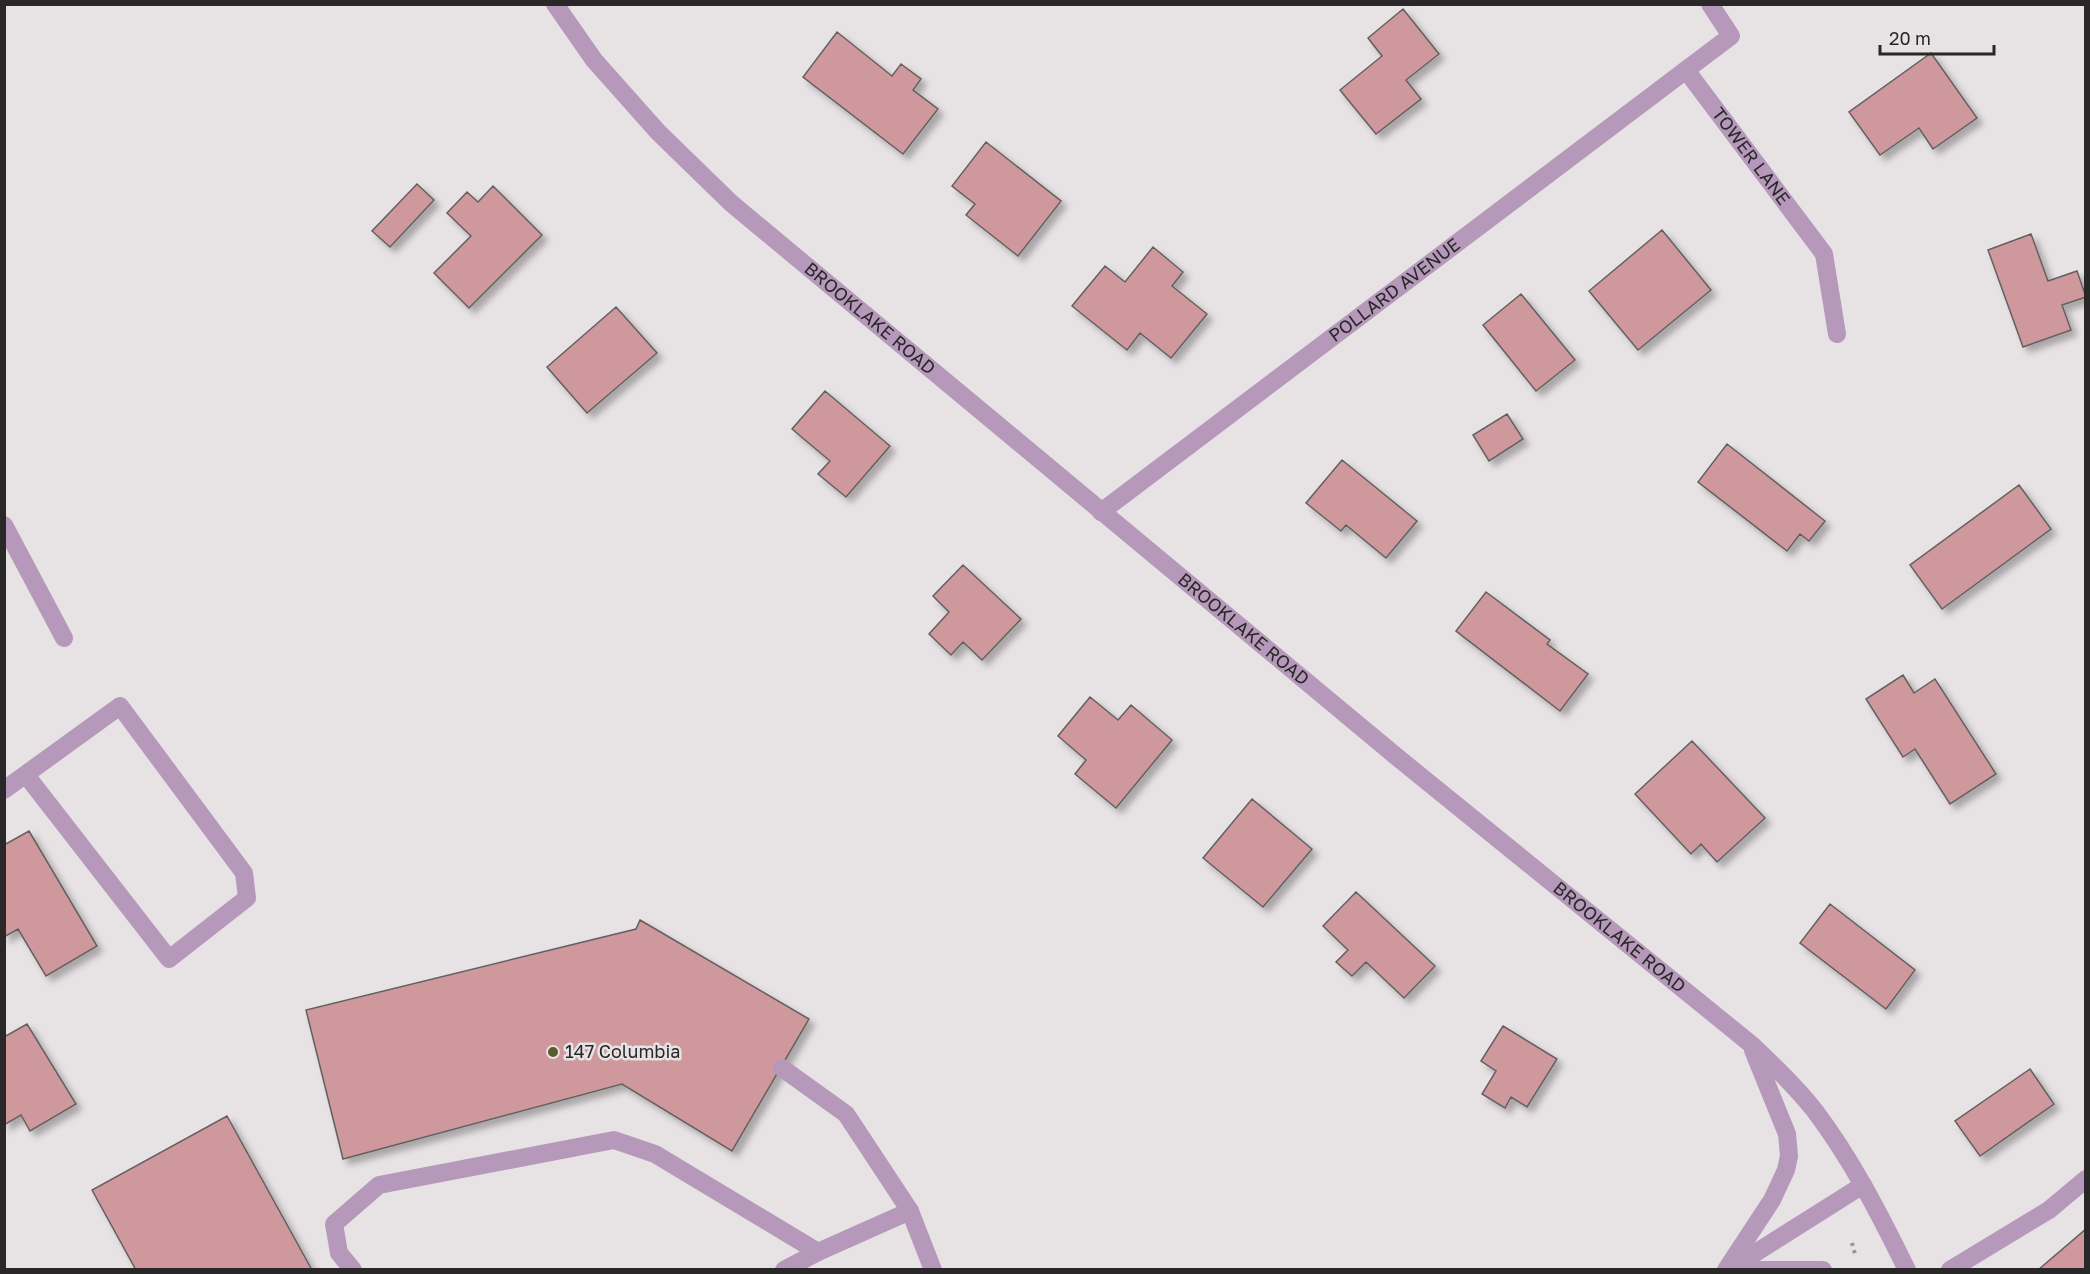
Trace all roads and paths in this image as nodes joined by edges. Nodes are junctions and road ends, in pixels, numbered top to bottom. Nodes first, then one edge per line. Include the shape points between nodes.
1 (555, 4) edge
2 (1710, 4) edge
3 (1686, 70) junction
4 (1837, 334) dead end
5 (1101, 512) junction
6 (4, 525) edge
7 (64, 638) dead end
8 (26, 775) junction
9 (4, 790) edge
10 (1752, 1045) junction
11 (782, 1068) dead end
12 (2085, 1179) edge
13 (1863, 1185) junction
14 (910, 1211) junction
15 (1852, 1243) dead end
16 (818, 1252) junction
17 (1855, 1254) dead end
18 (353, 1269) edge
19 (784, 1269) edge
20 (933, 1269) edge
21 (1728, 1269) edge
22 (1757, 1269) edge
23 (1823, 1269) edge
24 (1907, 1269) edge
25 (1950, 1269) edge

1 - 5 street, BROOKLAKE ROAD via 594,60 658,132 731,203
2 - 3 street via 1731,36
3 - 4 street, TOWER LANE via 1824,254
3 - 5 street, POLLARD AVENUE
5 - 10 street, BROOKLAKE ROAD
6 - 7 street
8 - 8 street via 120,706 244,873 248,898 169,959
8 - 9 street
10 - 13 street, BROOKLAKE ROAD via 1815,1110
10 - 21 street via 1787,1134 1789,1156 1772,1200
11 - 14 street via 846,1114
12 - 25 street via 2049,1210
13 - 21 street
13 - 24 street, BROOKLAKE ROAD
14 - 16 street
14 - 20 street
15 - 17 path
16 - 18 street via 655,1154 614,1140 379,1185 334,1224 339,1253
16 - 19 street
22 - 23 street

